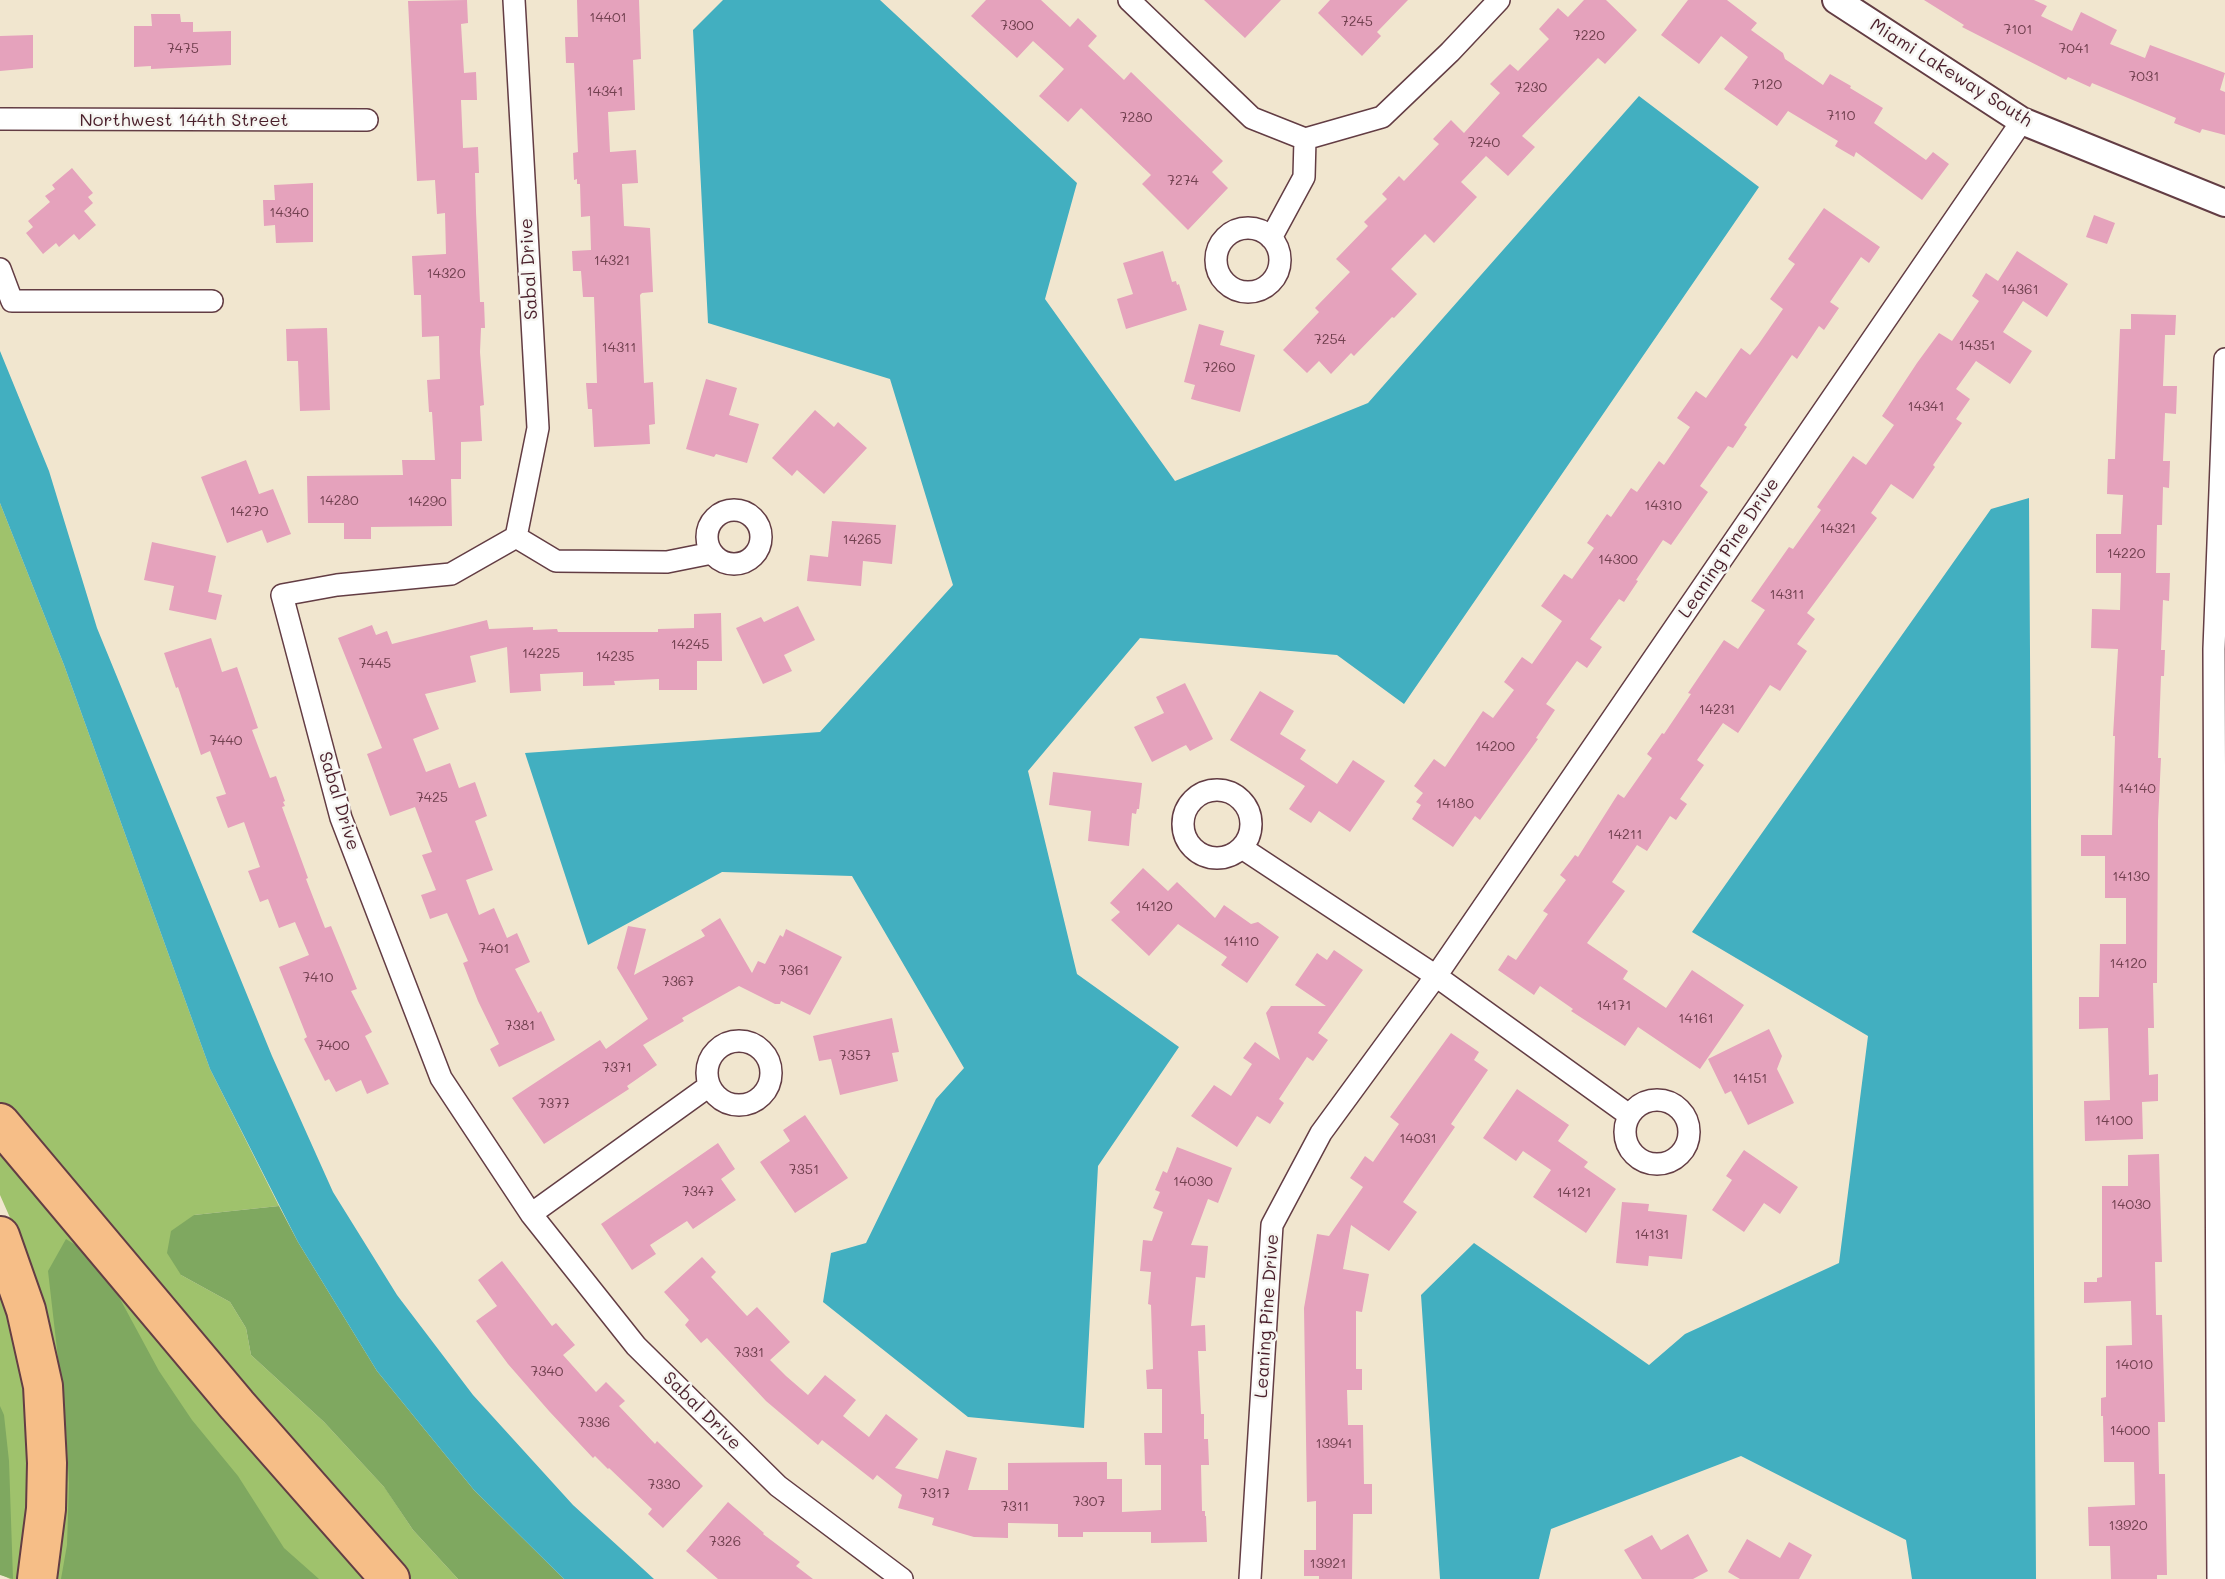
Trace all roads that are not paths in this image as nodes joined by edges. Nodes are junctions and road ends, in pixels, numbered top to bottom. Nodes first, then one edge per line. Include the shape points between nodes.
1 (514, 0) edge
2 (1129, 0) edge
3 (1499, 0) edge
4 (1836, 0) edge
5 (0, 119) edge
6 (368, 120) dead end
7 (2022, 121) junction
8 (1305, 139) junction
9 (2225, 203) edge
10 (1271, 238) dead end
11 (0, 269) edge
12 (212, 301) dead end
13 (2225, 359) edge
14 (516, 537) junction
15 (712, 553) dead end
16 (1242, 848) dead end
17 (1436, 976) junction
18 (709, 1086) dead end
19 (1629, 1115) dead end
20 (0, 1124) edge
21 (531, 1214) junction
22 (0, 1236) edge
23 (37, 1579) edge
24 (390, 1579) edge
25 (902, 1579) edge
26 (1250, 1579) edge
27 (2218, 1579) edge

1 - 14 street, Sabal Drive via 538,428
2 - 8 street via 1252,118
3 - 8 street via 1382,117
4 - 7 street, Miami Lakeway South
5 - 6 street, Northwest 144th Street
7 - 9 street, Miami Lakeway South
7 - 17 street, Leaning Pine Drive
8 - 10 street via 1304,177
11 - 12 street via 12,301
13 - 27 street via 2214,649
14 - 15 street via 556,561 667,562
14 - 21 street, Sabal Drive via 451,575 282,595 341,818 442,1078
16 - 17 street
17 - 19 street
17 - 26 street, Leaning Pine Drive via 1321,1133 1272,1225
18 - 21 street
20 - 24 highway
21 - 25 street, Sabal Drive via 636,1346 664,1374 778,1486
22 - 23 highway via 26,1310 46,1420 46,1509

